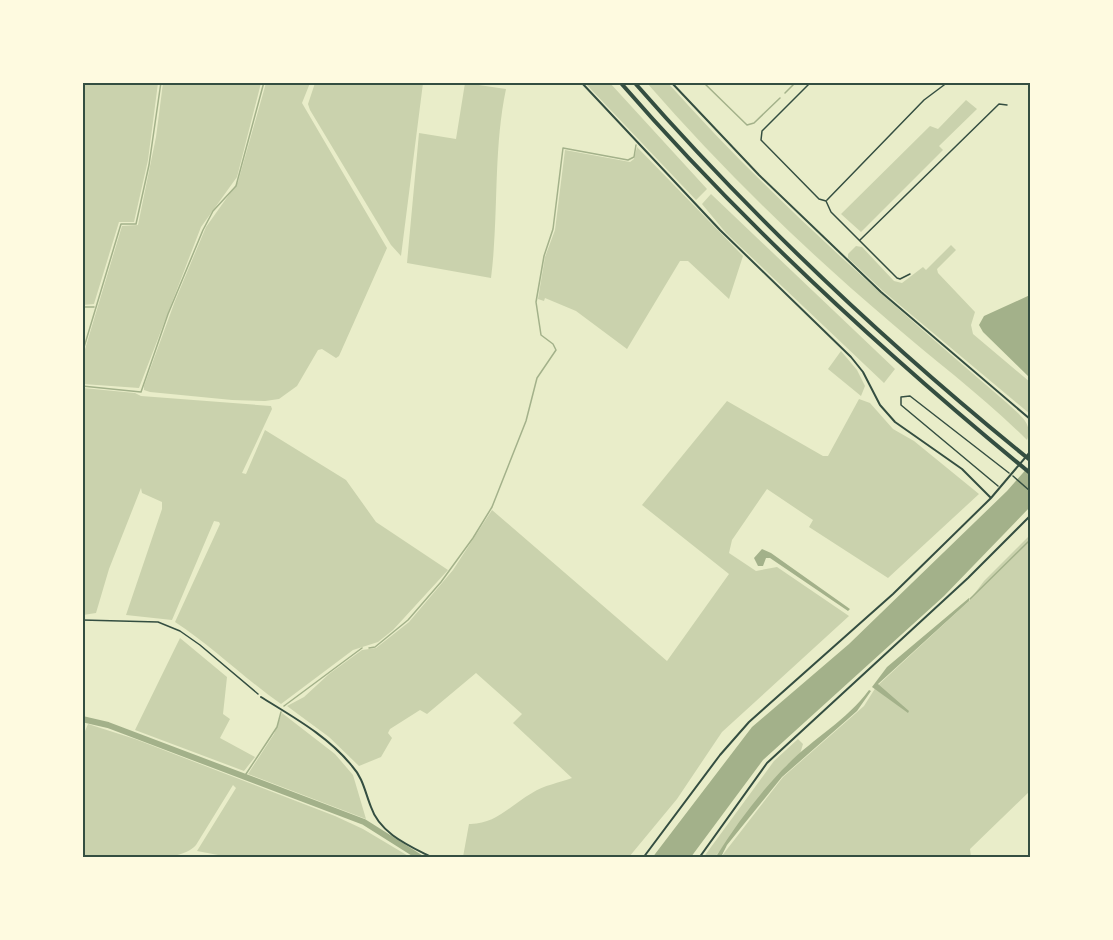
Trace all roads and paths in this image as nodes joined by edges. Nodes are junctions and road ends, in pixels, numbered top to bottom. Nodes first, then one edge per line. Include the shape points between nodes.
1 (582, 82) edge
2 (620, 82) edge
3 (634, 82) edge
4 (671, 82) edge
5 (811, 82) edge
6 (948, 82) edge
7 (1007, 105) dead end
8 (826, 201) junction
9 (860, 240) junction
10 (910, 273) dead end
11 (1030, 419) edge
12 (1030, 452) edge
13 (1030, 460) edge
14 (995, 462) dead end
15 (1030, 473) edge
16 (1000, 488) junction
17 (991, 498) junction
18 (1030, 516) edge
19 (82, 620) edge
20 (261, 697) joint
21 (433, 858) edge
22 (643, 858) edge
23 (699, 858) edge

1 - 17 street via 711,222 851,357 891,418 962,469
2 - 15 highway via 719,189 816,284
3 - 13 highway via 808,263 953,396
4 - 11 street via 759,175 881,292
5 - 8 lane via 760,136 819,199
6 - 8 lane via 924,100
7 - 9 lane via 999,104
8 - 9 lane via 831,212
9 - 10 lane via 897,278
12 - 16 street
14 - 16 path via 910,396 901,397 901,405
16 - 17 street
17 - 22 street via 892,594 749,722
18 - 23 street via 767,763
19 - 20 path via 158,622 200,645
20 - 21 street via 286,711 344,756 360,776 381,826

